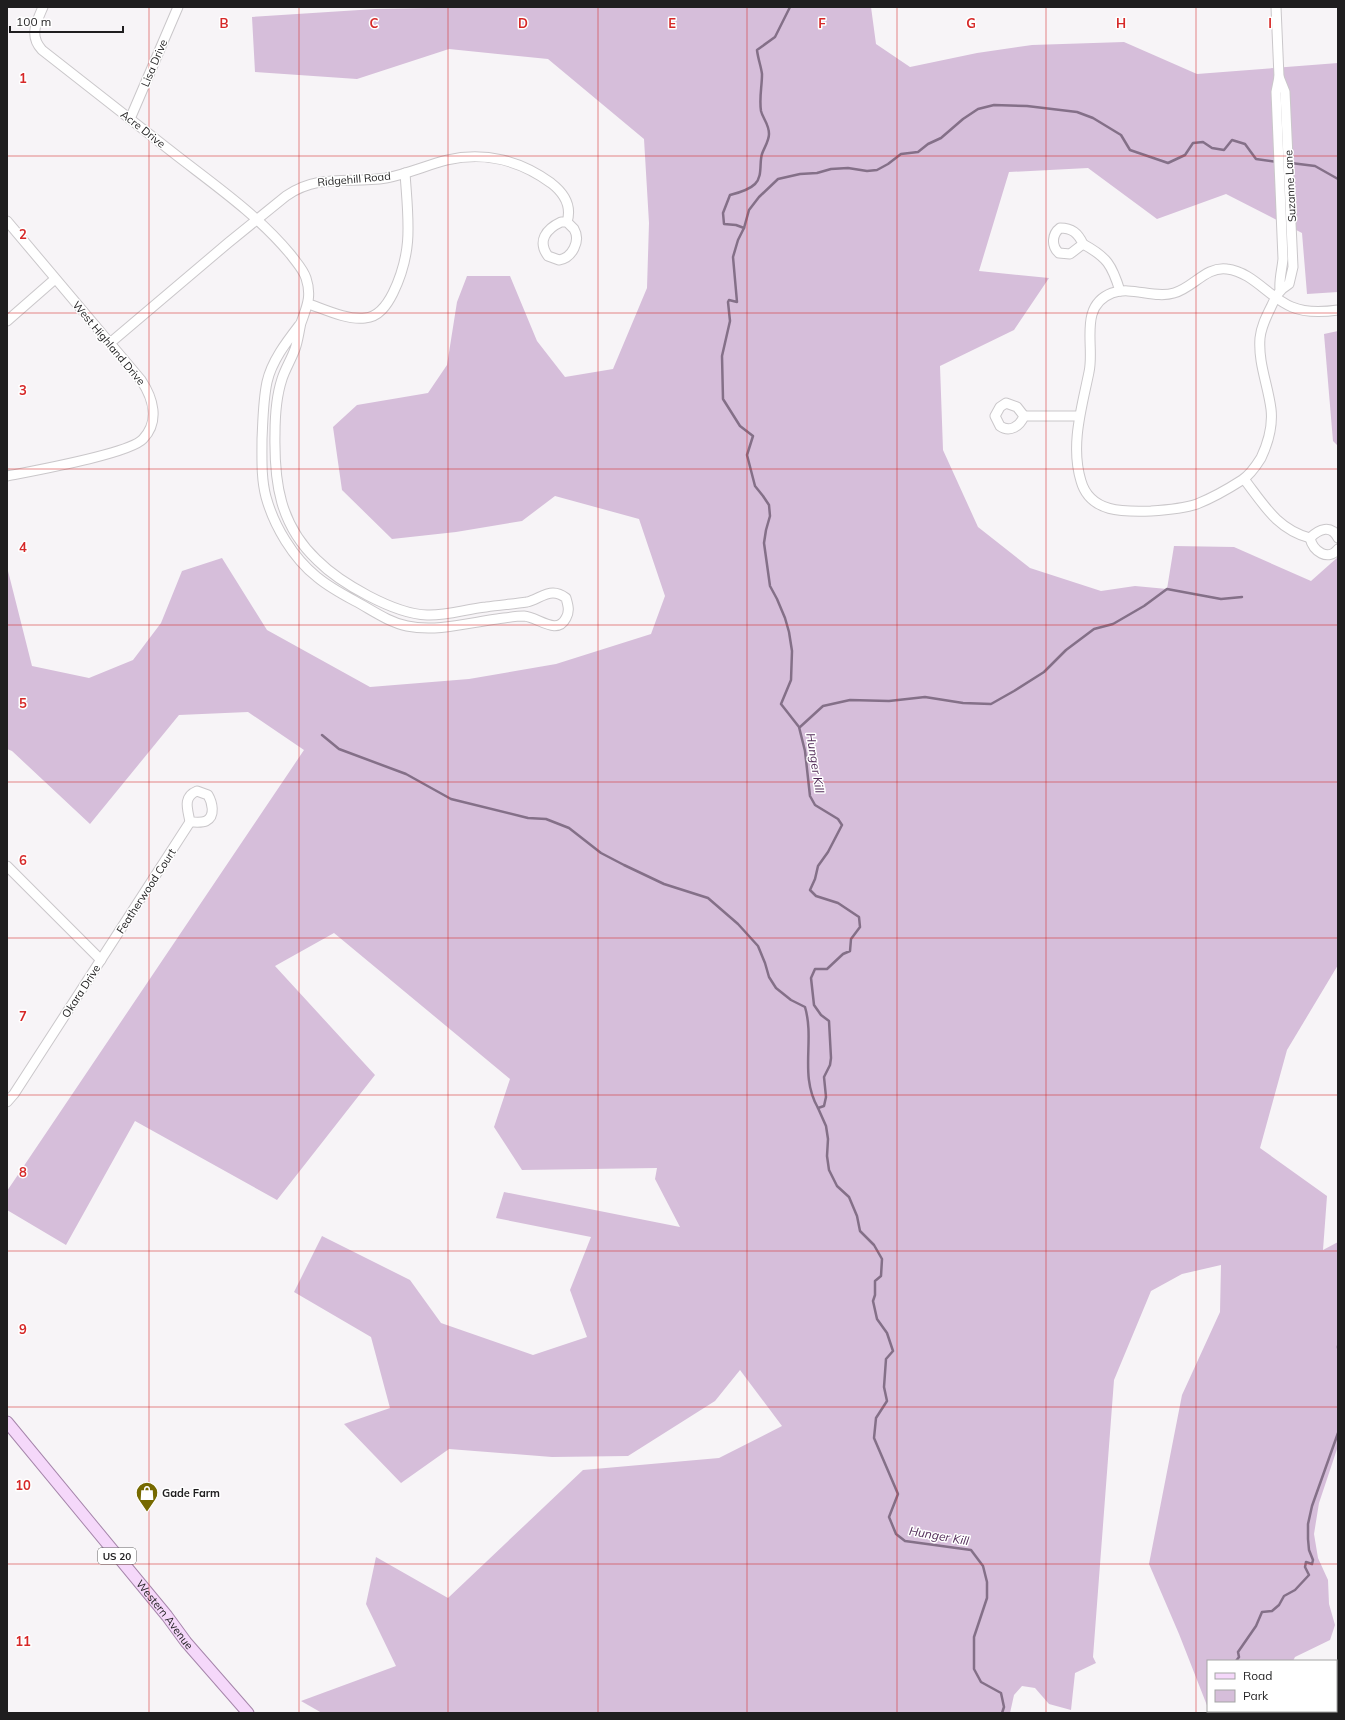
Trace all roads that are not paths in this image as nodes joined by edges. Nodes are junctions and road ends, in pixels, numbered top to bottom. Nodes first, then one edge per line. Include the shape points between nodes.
1 (43, 7) edge
2 (178, 7) edge
3 (1276, 7) edge
4 (130, 119) junction
5 (405, 173) junction
6 (256, 220) junction
7 (7, 221) edge
8 (567, 222) dead end
9 (1083, 244) dead end
10 (55, 279) junction
11 (1120, 291) junction
12 (1278, 293) junction
13 (308, 304) junction
14 (1338, 310) edge
15 (7, 321) edge
16 (301, 322) junction
17 (110, 343) junction
18 (264, 401) junction
19 (276, 402) junction
20 (1024, 416) dead end
21 (1079, 416) junction
22 (7, 476) edge
23 (1244, 479) junction
24 (287, 519) junction
25 (276, 523) junction
26 (1310, 538) junction
27 (1338, 538) edge
28 (1338, 549) edge
29 (362, 592) junction
30 (355, 601) junction
31 (449, 613) junction
32 (452, 626) junction
33 (190, 822) dead end
34 (7, 866) edge
35 (101, 960) junction
36 (7, 1102) edge
37 (7, 1422) edge
38 (248, 1713) edge

1 - 4 street, Acre Drive via 34,35 36,44
2 - 4 street, Lisa Drive
3 - 12 street, Suzanne Lane via 1279,78 1276,92 1283,258
4 - 6 street, Acre Drive
5 - 6 street, Ridgehill Road via 385,178 307,184 293,191
5 - 8 street, Ridgehill Road via 458,158 504,159 539,174 558,188 567,202
5 - 13 street via 409,226 407,253 398,282 383,309 374,316 364,318 346,316
6 - 13 street, Acre Drive via 279,241 299,266 308,284
6 - 17 street, Ridgehill Road
7 - 10 street, West Highland Drive
9 - 11 street via 1097,251 1108,261 1115,272
10 - 15 street
10 - 17 street, West Highland Drive
11 - 12 street, Suzanne Lane via 1166,295 1185,289 1208,272 1227,269
11 - 21 street, Suzanne Lane via 1106,296 1091,314 1091,362
12 - 14 street via 1291,307 1300,310
12 - 23 street, Suzanne Lane via 1264,323 1260,340 1260,358 1271,410 1271,429 1260,460
13 - 16 street
16 - 18 street via 285,344 271,371
16 - 19 street via 295,349 282,376
17 - 22 street, West Highland Drive via 141,380 152,400 152,422 142,440 127,448 94,457
18 - 19 street
18 - 25 street via 263,478 266,496
19 - 24 street via 275,469
20 - 21 street
21 - 23 street, Suzanne Lane via 1077,449 1081,482 1086,492 1104,507 1114,511 1176,510 1198,503
23 - 26 street via 1278,522 1301,536
24 - 25 street
24 - 29 street via 316,560
25 - 30 street via 306,567
26 - 27 street via 1318,531 1328,529
26 - 28 street via 1312,545 1322,554 1329,556
29 - 30 street
29 - 31 street via 404,611 427,615
30 - 32 street via 387,619 407,626
31 - 32 street
31 - 32 street via 528,602 551,593 561,594 566,598 568,605 564,622 556,626 524,616
33 - 35 street, Featherwood Court
34 - 35 street, Okara Drive
35 - 36 street, Okara Drive
37 - 38 main road, Western Avenue / US 20 via 186,1642

